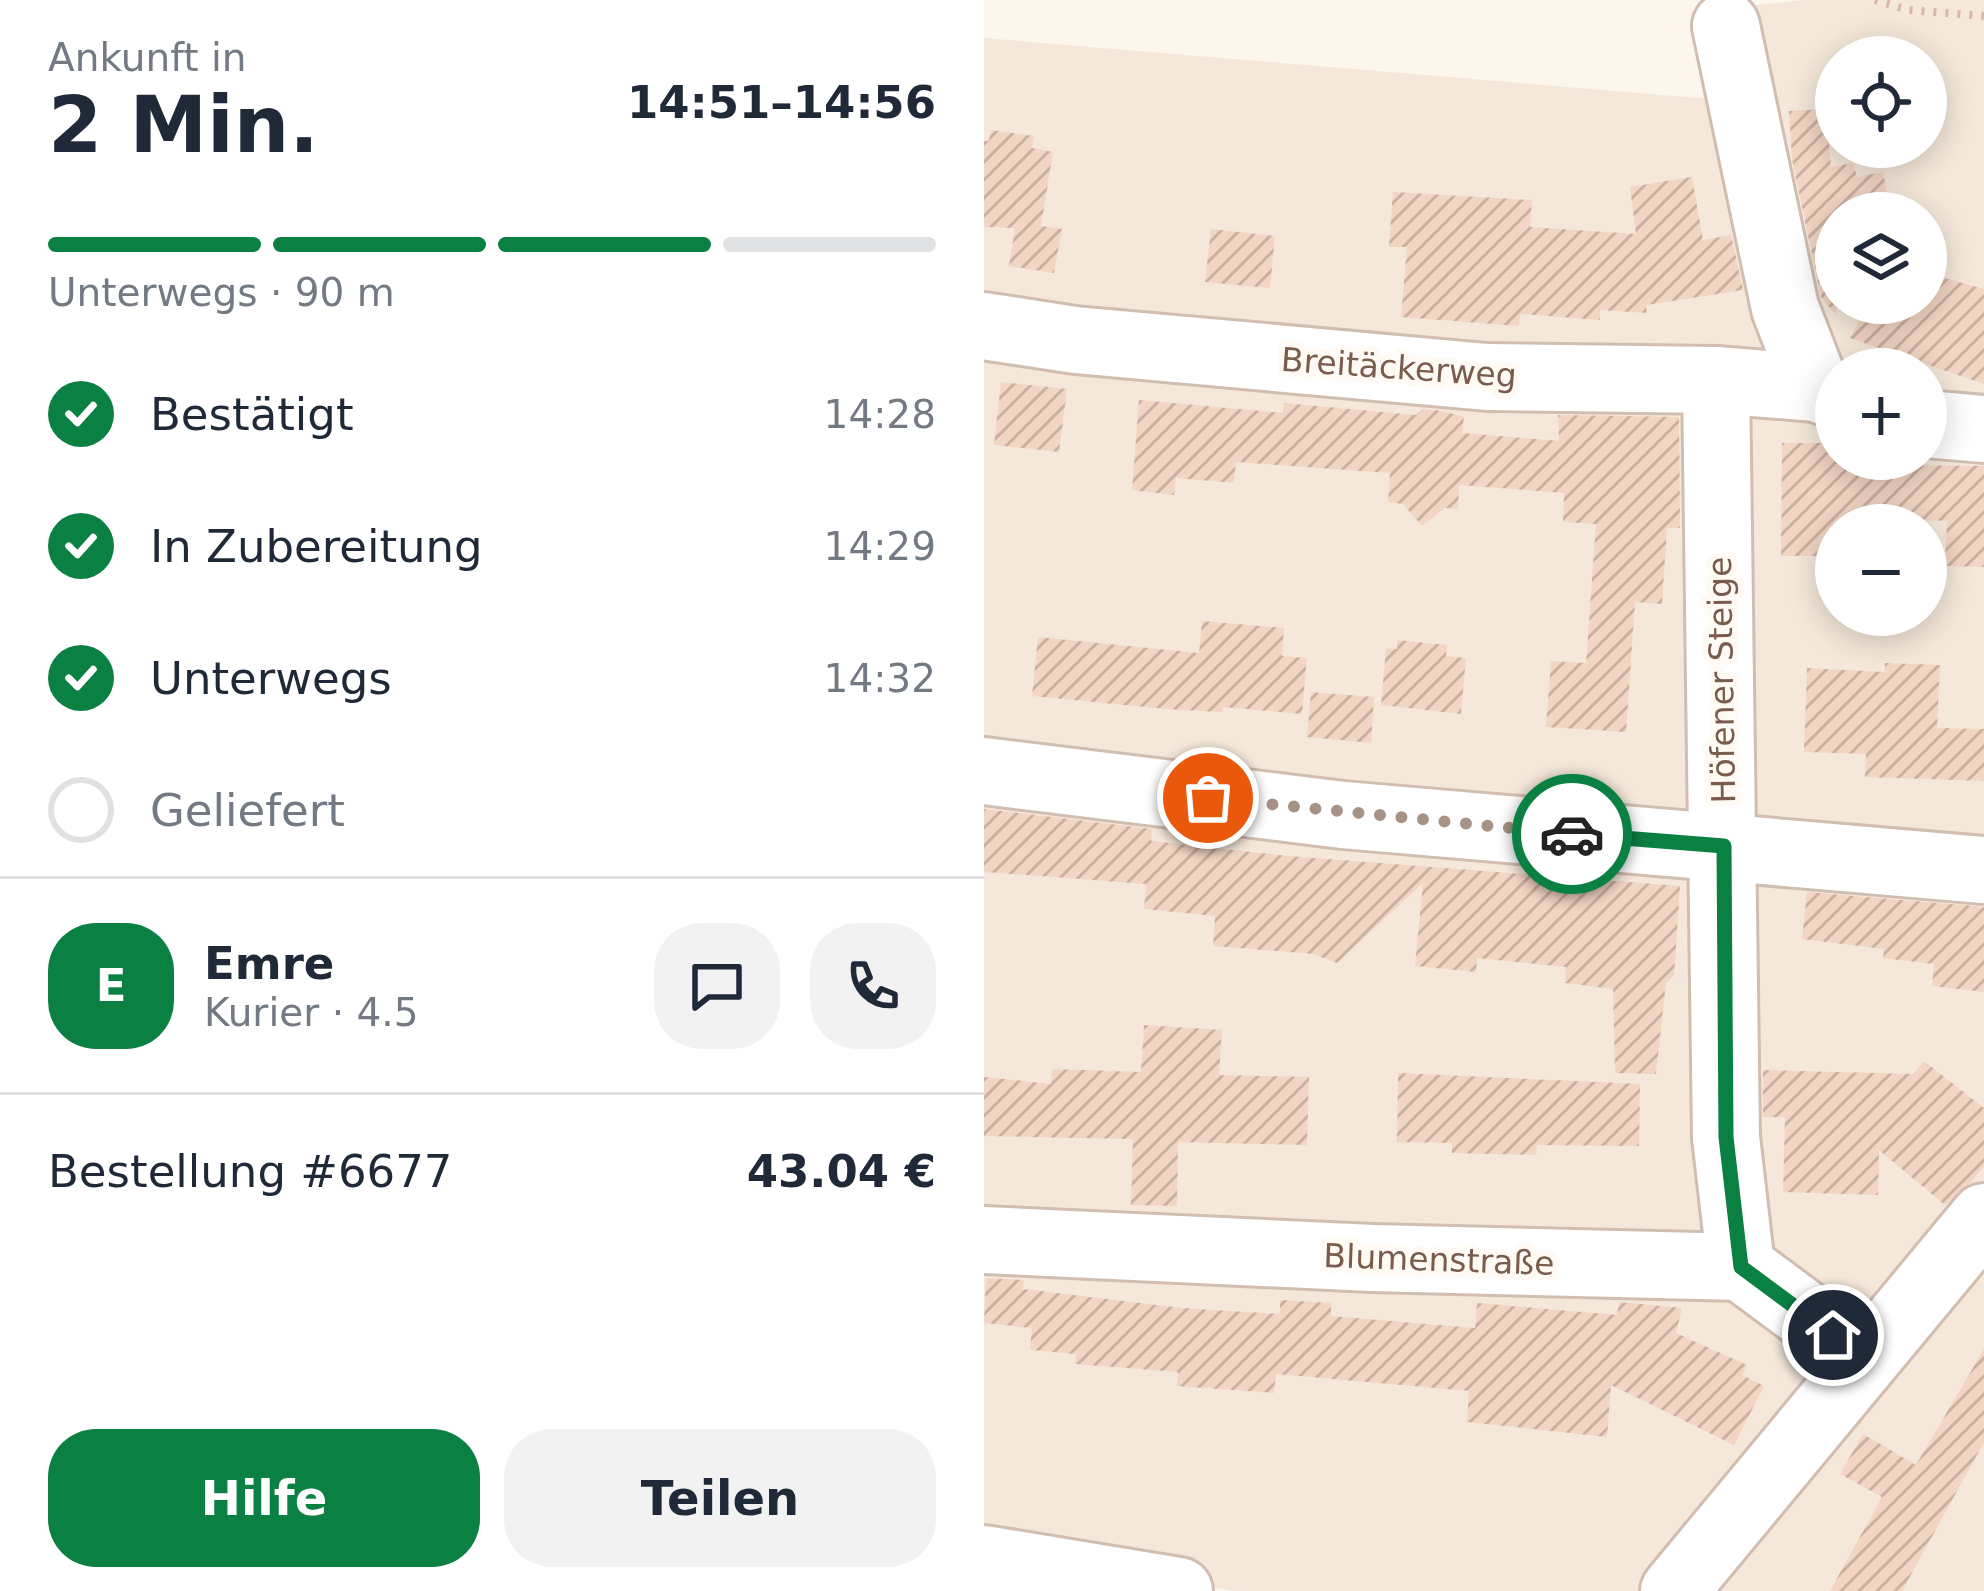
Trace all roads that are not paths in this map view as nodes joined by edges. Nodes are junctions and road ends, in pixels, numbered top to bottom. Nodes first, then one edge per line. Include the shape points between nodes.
1 (1726, 26) dead end
2 (984, 326) edge
3 (1815, 369) edge
4 (1716, 380) junction
5 (1815, 390) edge
6 (1947, 426) edge
7 (1984, 429) edge
8 (984, 771) edge
9 (1724, 846) junction
10 (1984, 870) edge
11 (1984, 1217) edge
12 (984, 1240) edge
13 (1741, 1267) junction
14 (1864, 1358) junction
15 (984, 1559) edge
16 (1179, 1591) edge
17 (1674, 1591) edge

1 - 3 street via 1785,308
2 - 4 street, Breitäckerweg via 1487,377
4 - 5 street, Breitäckerweg
4 - 9 street, Höfener Steige
6 - 7 street
8 - 9 street via 1343,815
9 - 10 street
9 - 13 street, Höfener Steige via 1726,1137
11 - 14 street
12 - 13 street, Blumenstraße
13 - 14 street
14 - 17 street
15 - 16 street

